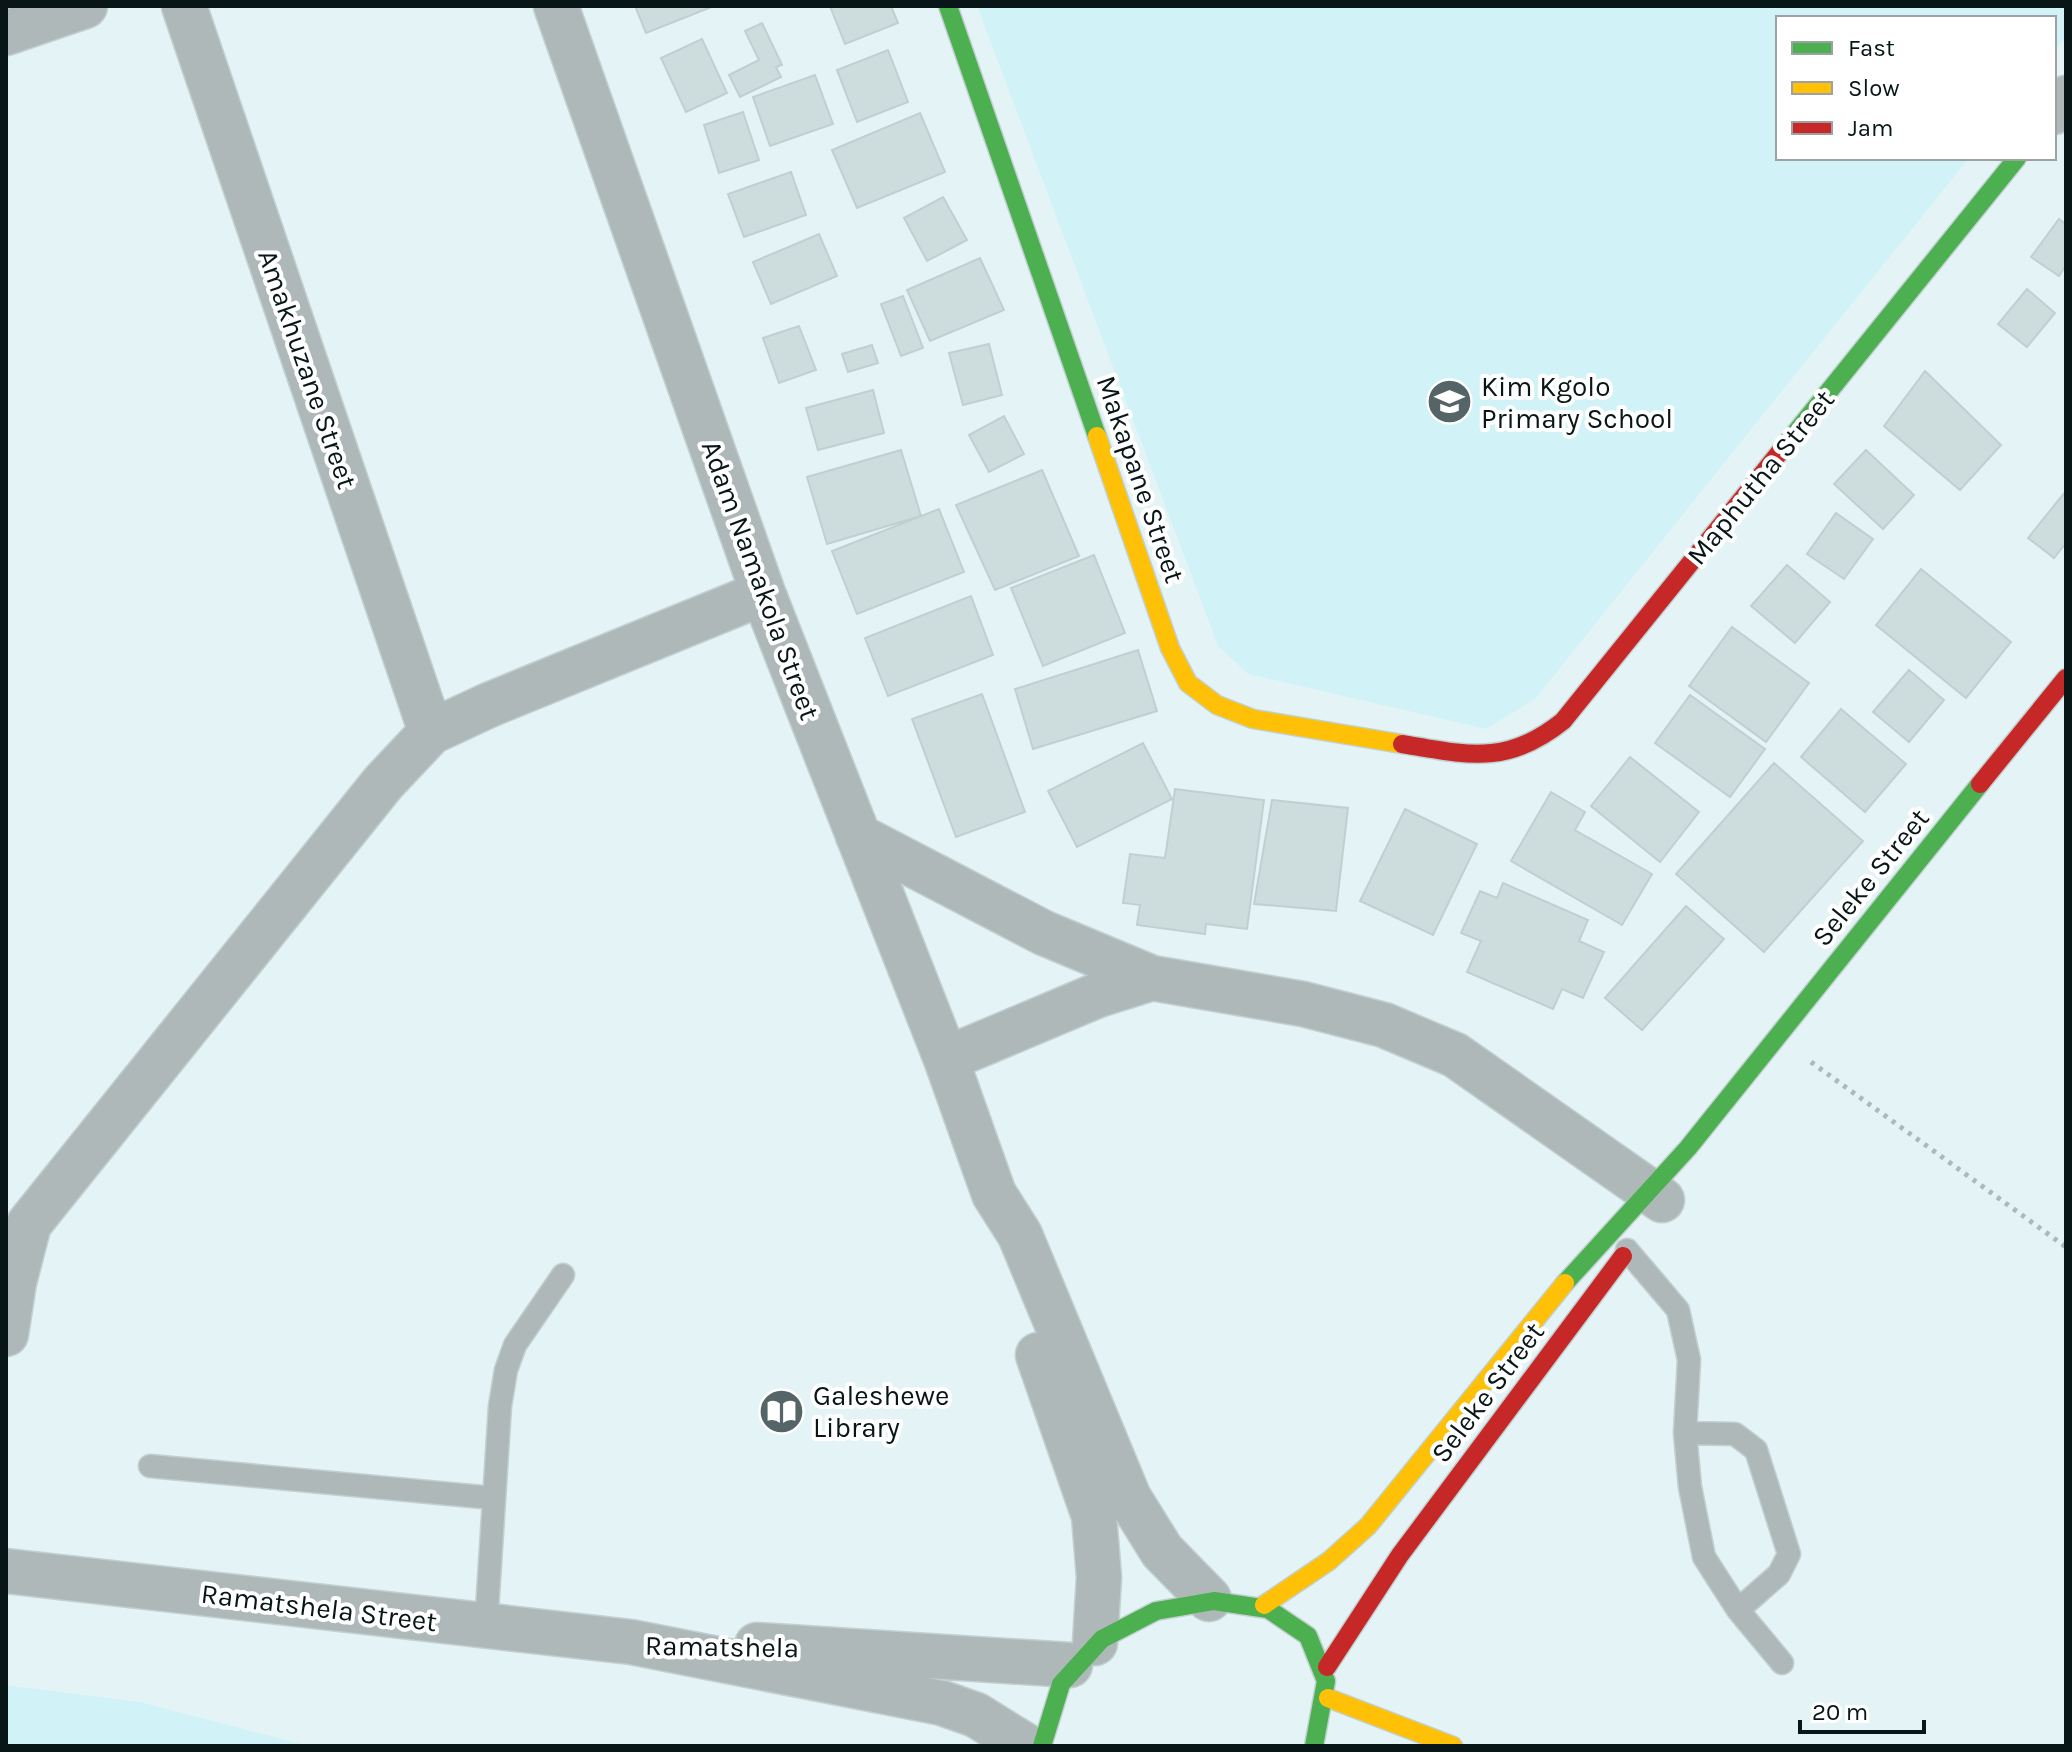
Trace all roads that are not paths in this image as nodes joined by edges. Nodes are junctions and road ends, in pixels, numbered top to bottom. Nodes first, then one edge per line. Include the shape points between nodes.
1 (85, 6) edge
2 (184, 6) edge
3 (556, 6) edge
4 (948, 6) edge
5 (6, 33) edge
6 (2015, 160) edge
7 (763, 593) junction
8 (2066, 678) edge
9 (431, 732) junction
10 (1477, 756) joint
11 (858, 836) junction
12 (1152, 978) junction
13 (946, 1059) junction
14 (994, 1194) junction
15 (1643, 1220) junction
16 (18, 1223) edge
17 (563, 1275) dead end
18 (6, 1334) edge
19 (1685, 1433) junction
20 (150, 1466) dead end
21 (493, 1498) junction
22 (6, 1571) edge
23 (1209, 1599) junction
24 (1264, 1605) junction
25 (1738, 1610) junction
26 (486, 1626) junction
27 (631, 1642) junction
28 (1082, 1654) junction
29 (1782, 1663) dead end
30 (1327, 1667) junction
31 (1328, 1698) junction
32 (1026, 1746) edge
33 (1042, 1746) edge
34 (1314, 1746) edge
35 (1453, 1746) edge

1 - 5 street
2 - 9 street, Amakhuzane Street
3 - 7 street, Adam Namakola Street
4 - 10 street, Makapane Street via 1170,648 1189,683 1214,703 1276,725
6 - 10 street, Maphutha Street via 1563,721 1511,752
7 - 9 street
7 - 11 street, Adam Namakola Street
8 - 15 street, Seleke Street via 1688,1148
9 - 16 street
11 - 12 street via 1044,933
11 - 13 street, Adam Namakola Street
12 - 13 street
12 - 15 street via 1303,1004 1384,1025 1455,1055
13 - 14 street, Adam Namakola Street
14 - 23 street via 1033,1264 1129,1498 1162,1551
14 - 28 street via 1000,1240 1094,1516 1099,1577
15 - 19 lane via 1678,1310 1689,1360
15 - 24 street, Seleke Street via 1368,1526 1329,1561
15 - 30 street, Seleke Street via 1400,1555
16 - 18 street
17 - 21 lane via 515,1345 506,1370
19 - 25 lane via 1704,1557
19 - 25 lane via 1735,1434 1756,1450 1789,1554 1779,1574
20 - 21 lane
21 - 26 lane
22 - 26 street, Ramatshela Street
23 - 24 street
23 - 28 street via 1135,1620
24 - 30 street via 1305,1634
25 - 29 lane
26 - 27 street, Ramatshela Street
27 - 28 street, Ramatshela
27 - 32 street, Ramatshela via 942,1703 976,1715
28 - 33 street via 1053,1694
30 - 31 street
31 - 34 street
31 - 35 street

